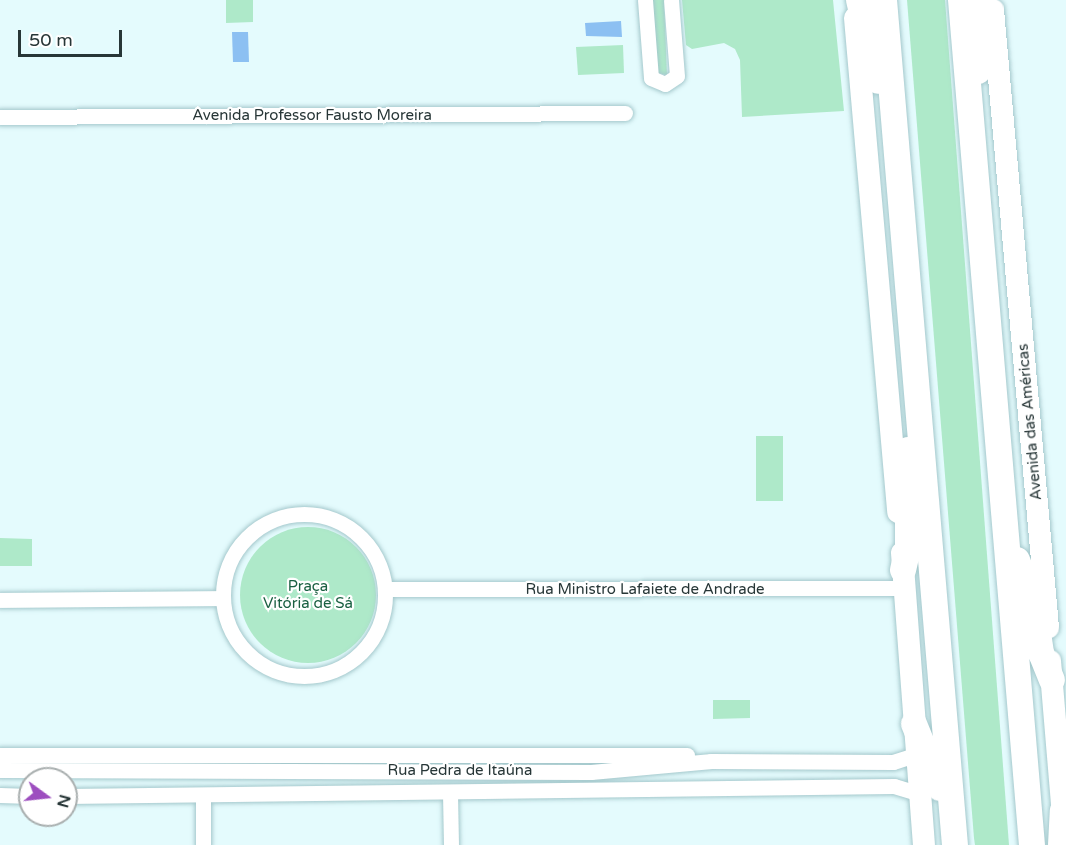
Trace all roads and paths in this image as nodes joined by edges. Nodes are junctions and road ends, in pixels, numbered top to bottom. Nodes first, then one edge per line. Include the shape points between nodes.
1 (645, 0) edge
2 (672, 0) edge
3 (853, 0) edge
4 (859, 0) edge
5 (884, 0) edge
6 (962, 0) edge
7 (982, 0) edge
8 (992, 0) edge
9 (625, 113) dead end
10 (0, 117) edge
11 (974, 134) junction
12 (896, 146) junction
13 (913, 345) junction
14 (1004, 518) junction
15 (903, 579) junction
16 (385, 589) junction
17 (223, 598) junction
18 (0, 600) edge
19 (1052, 680) junction
20 (914, 724) junction
21 (917, 754) junction
22 (0, 755) edge
23 (711, 761) junction
24 (750, 761) junction
25 (0, 770) edge
26 (749, 788) junction
27 (712, 789) junction
28 (450, 793) junction
29 (920, 794) junction
30 (0, 795) edge
31 (18, 795) edge
32 (78, 796) edge
33 (203, 796) junction
34 (1063, 811) joint
35 (203, 845) edge
36 (451, 845) edge
37 (924, 845) edge
38 (945, 845) edge
39 (954, 845) edge
40 (1032, 845) edge
41 (1063, 845) edge

1 - 2 street via 651,78 664,84 677,76
3 - 15 main road
4 - 12 highway via 888,128
5 - 12 highway
6 - 11 highway
7 - 11 highway via 984,29
8 - 19 main road, Avenida das Américas
9 - 10 street, Avenida Professor Fausto Moreira
11 - 14 highway
12 - 13 highway
13 - 15 highway via 907,396 908,548
13 - 39 highway
14 - 19 highway via 1034,606 1041,652
14 - 40 highway
15 - 16 street, Rua Ministro Lafaiete de Andrade
15 - 20 main road
16 - 17 street via 379,562 363,538 340,522 314,514 286,516 260,527 246,540 227,571
16 - 17 street via 383,615 373,639 362,652 334,671 309,677 260,664 241,646 228,624
17 - 18 street
19 - 34 main road, Avenida das Américas
20 - 21 main road
20 - 38 highway via 940,789
21 - 24 street, Rua Pedra de Itaúna via 893,762
21 - 29 main road
22 - 24 street via 706,755
23 - 24 street, Rua Pedra de Itaúna
23 - 25 street, Rua Pedra de Itaúna via 591,772
23 - 27 street
24 - 26 street
26 - 27 street, Rua Pedra de Itaúna
26 - 29 street, Rua Pedra de Itaúna via 894,786
27 - 28 street, Rua Pedra de Itaúna
28 - 33 street, Rua Pedra de Itaúna
28 - 36 street
29 - 37 main road
30 - 31 street
32 - 33 street, Rua Pedra de Itaúna
33 - 35 street
34 - 41 highway

